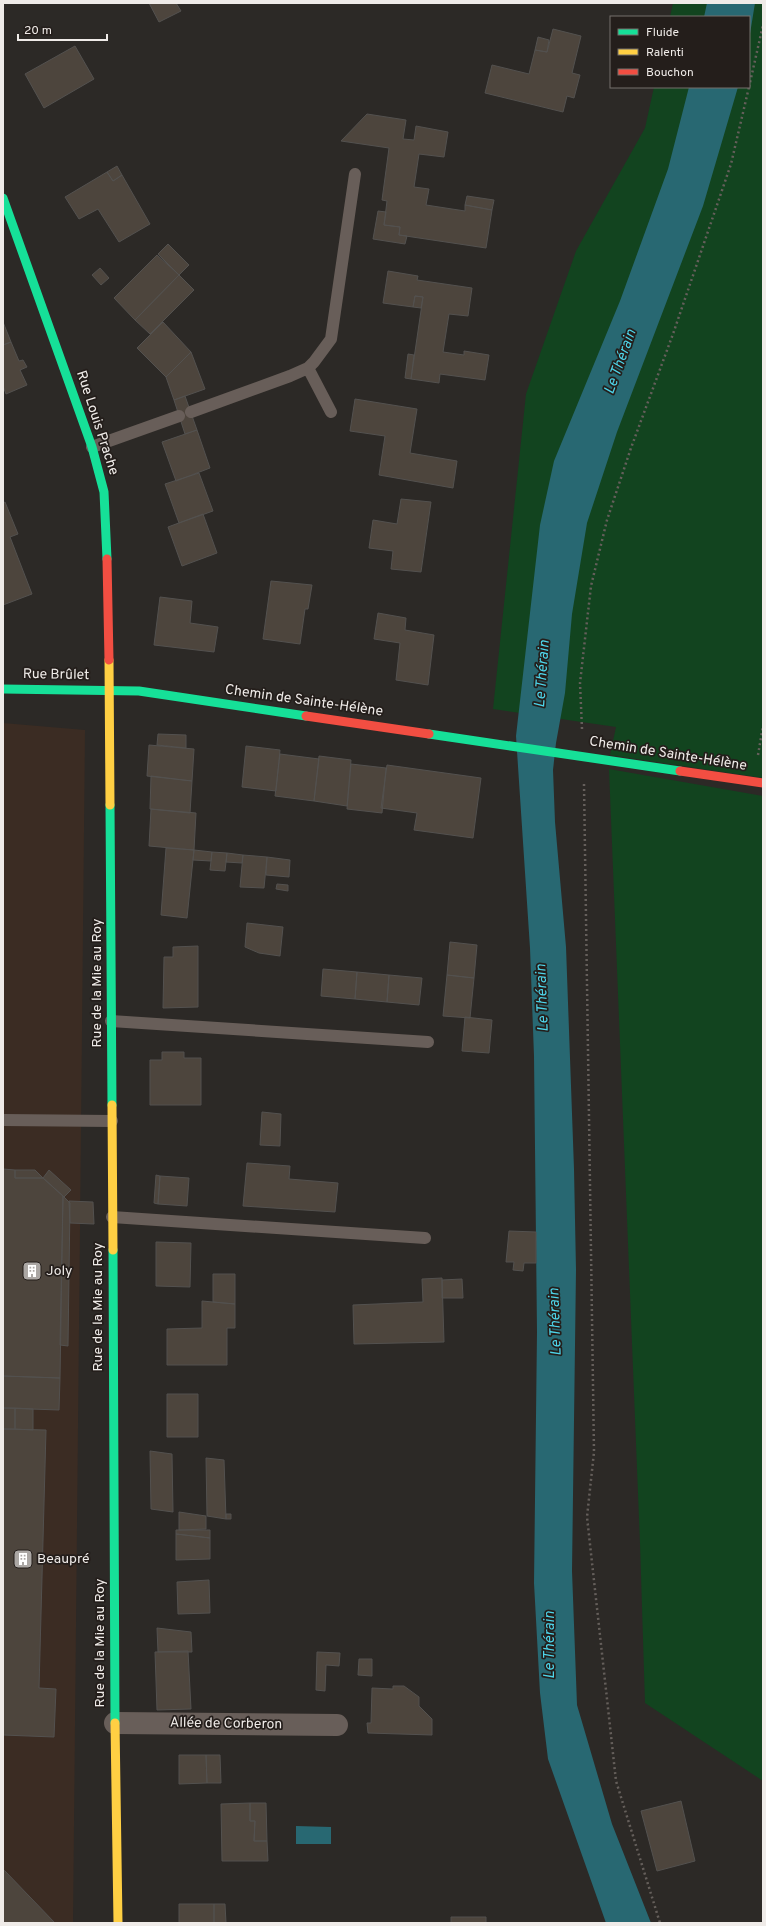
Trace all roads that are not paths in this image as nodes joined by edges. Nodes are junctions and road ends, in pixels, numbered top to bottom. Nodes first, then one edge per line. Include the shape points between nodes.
1 (355, 174) dead end
2 (3, 198) edge
3 (308, 368) junction
4 (190, 412) dead end
5 (332, 412) dead end
6 (179, 416) dead end
7 (92, 447) junction
8 (3, 688) edge
9 (108, 690) junction
10 (763, 783) edge
11 (111, 1021) junction
12 (428, 1042) dead end
13 (3, 1120) edge
14 (112, 1121) junction
15 (112, 1217) junction
16 (425, 1238) dead end
17 (115, 1723) junction
18 (337, 1725) dead end
19 (118, 1923) edge

1 - 3 lane via 331,339
2 - 7 street, Rue Louis Prache
3 - 4 lane
3 - 5 lane
6 - 7 lane
7 - 9 street, Rue Louis Prache via 104,492 106,514
8 - 9 street, Rue Brûlet
9 - 10 street, Chemin de Sainte-Hélène via 139,691
9 - 11 street, Rue de la Mie au Roy
11 - 12 lane
11 - 14 street, Rue de la Mie au Roy
13 - 14 lane
14 - 15 street, Rue de la Mie au Roy
15 - 16 lane
15 - 17 street, Rue de la Mie au Roy
17 - 18 street, Allée de Corberon
17 - 19 street, Rue de la Mie au Roy

